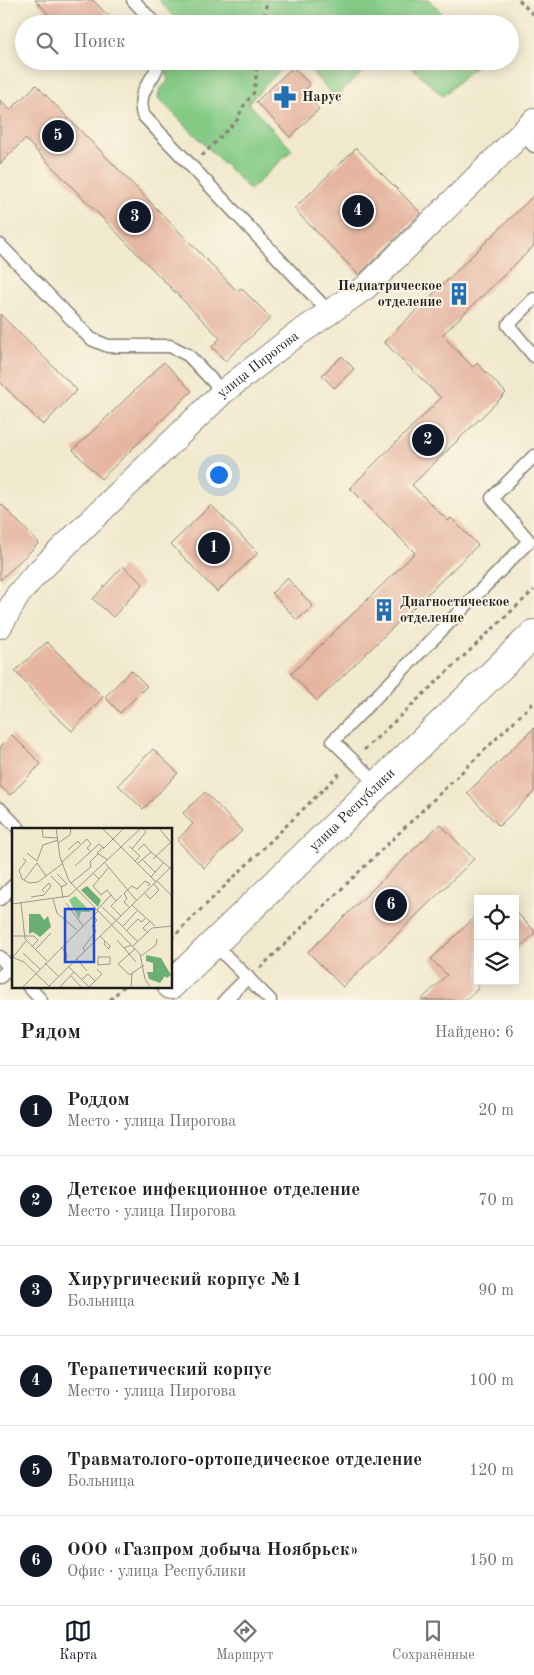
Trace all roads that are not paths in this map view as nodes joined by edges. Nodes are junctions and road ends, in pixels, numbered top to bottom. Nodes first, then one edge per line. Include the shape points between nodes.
1 (133, 0) edge
2 (147, 15) edge
3 (154, 70) edge
4 (530, 133) edge
5 (0, 245) edge
6 (534, 299) edge
7 (329, 312) junction
8 (534, 356) edge
9 (223, 392) junction
10 (534, 456) edge
11 (0, 626) edge
12 (534, 634) edge
13 (377, 784) junction
14 (0, 809) edge
15 (18, 828) edge
16 (12, 887) edge
17 (0, 899) edge
18 (214, 944) junction
19 (0, 957) edge
20 (12, 970) edge
21 (248, 977) junction
22 (0, 978) edge
23 (172, 985) edge
24 (30, 988) edge
25 (169, 988) edge
26 (41, 1000) edge
27 (156, 1000) edge
28 (225, 1000) edge
29 (270, 1000) edge

1 - 2 lane
3 - 7 lane via 140,103 143,115
4 - 7 street, улица Пирогова via 366,287
5 - 9 lane via 91,339 108,346 170,346 188,356
6 - 8 lane via 508,325
7 - 9 street, улица Пирогова
9 - 11 street, улица Пирогова via 33,577
10 - 13 lane via 492,498 529,541 333,741
12 - 13 street, улица Республики
13 - 18 street, улица Республики
14 - 15 lane
16 - 17 lane
18 - 21 lane
18 - 23 street, улица Республики
19 - 20 lane
20 - 22 lane
21 - 28 lane
21 - 29 lane
24 - 26 lane
25 - 27 street, улица Республики

